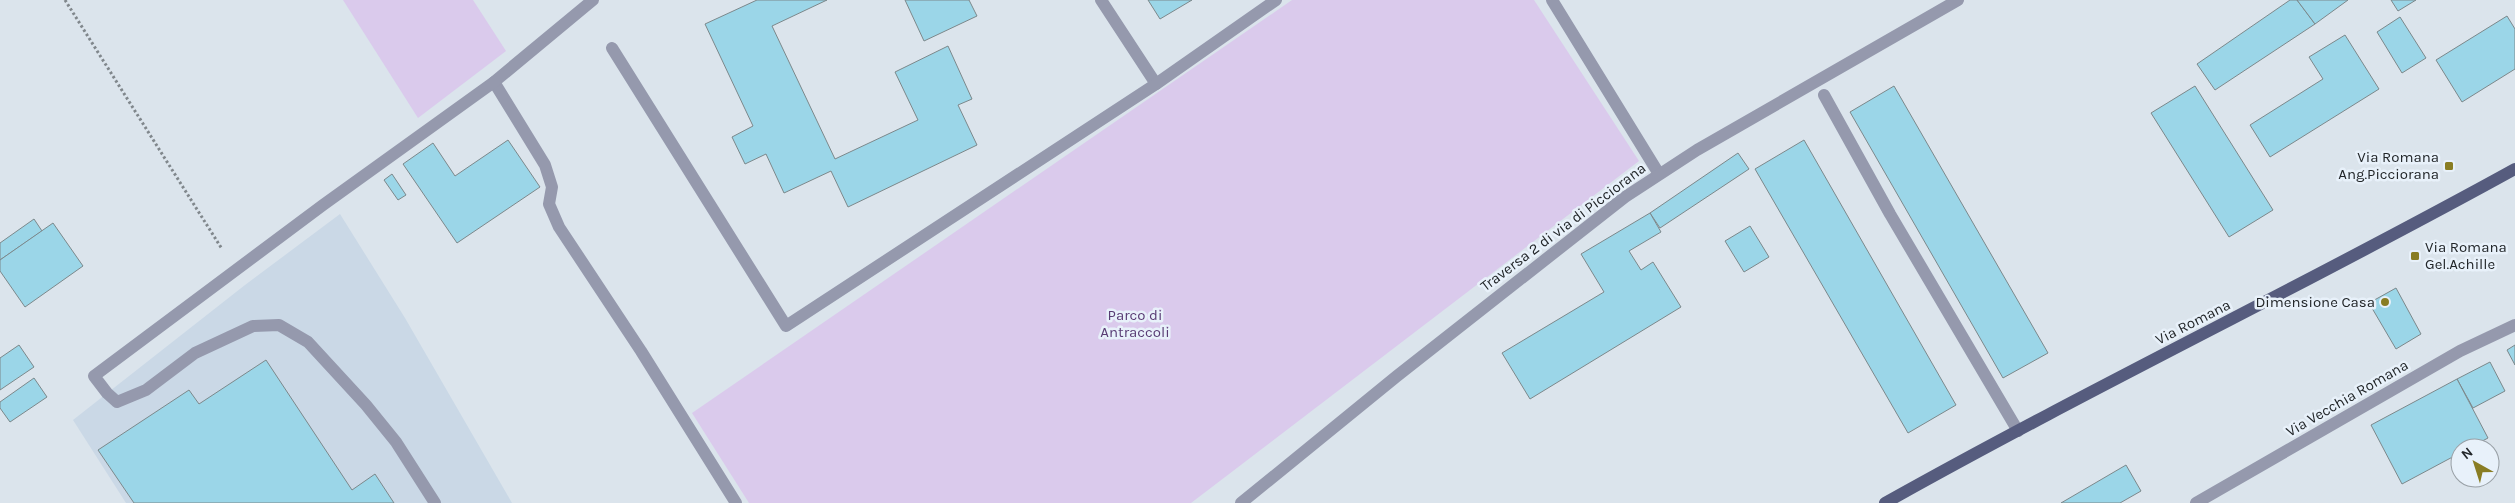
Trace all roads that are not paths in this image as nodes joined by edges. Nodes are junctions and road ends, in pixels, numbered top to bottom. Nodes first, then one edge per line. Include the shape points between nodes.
1 (593, 0) edge
2 (1100, 0) edge
3 (1276, 0) edge
4 (1552, 0) edge
5 (1958, 0) edge
6 (612, 48) dead end
7 (494, 82) junction
8 (1156, 84) junction
9 (1824, 95) dead end
10 (2515, 169) edge
11 (1659, 174) junction
12 (2515, 324) edge
13 (2018, 431) junction
14 (435, 503) edge
15 (736, 503) edge
16 (1241, 503) edge
17 (1885, 503) edge
18 (2196, 503) edge

1 - 7 street
2 - 8 street
3 - 8 street
4 - 11 street
5 - 11 street, Traversa 2 di via di Picciorana
6 - 8 street via 786,326
7 - 14 street via 94,376 117,402 146,390 194,353 254,326 279,325 308,342 366,405 396,442
7 - 15 street via 545,165 552,187 549,204 558,227 641,350
9 - 13 street
10 - 13 main road, Via Romana via 2399,233
11 - 16 street, Traversa 2 di via di Picciorana via 1412,364
12 - 18 street, Via Vecchia Romana
13 - 17 main road, Via Romana

